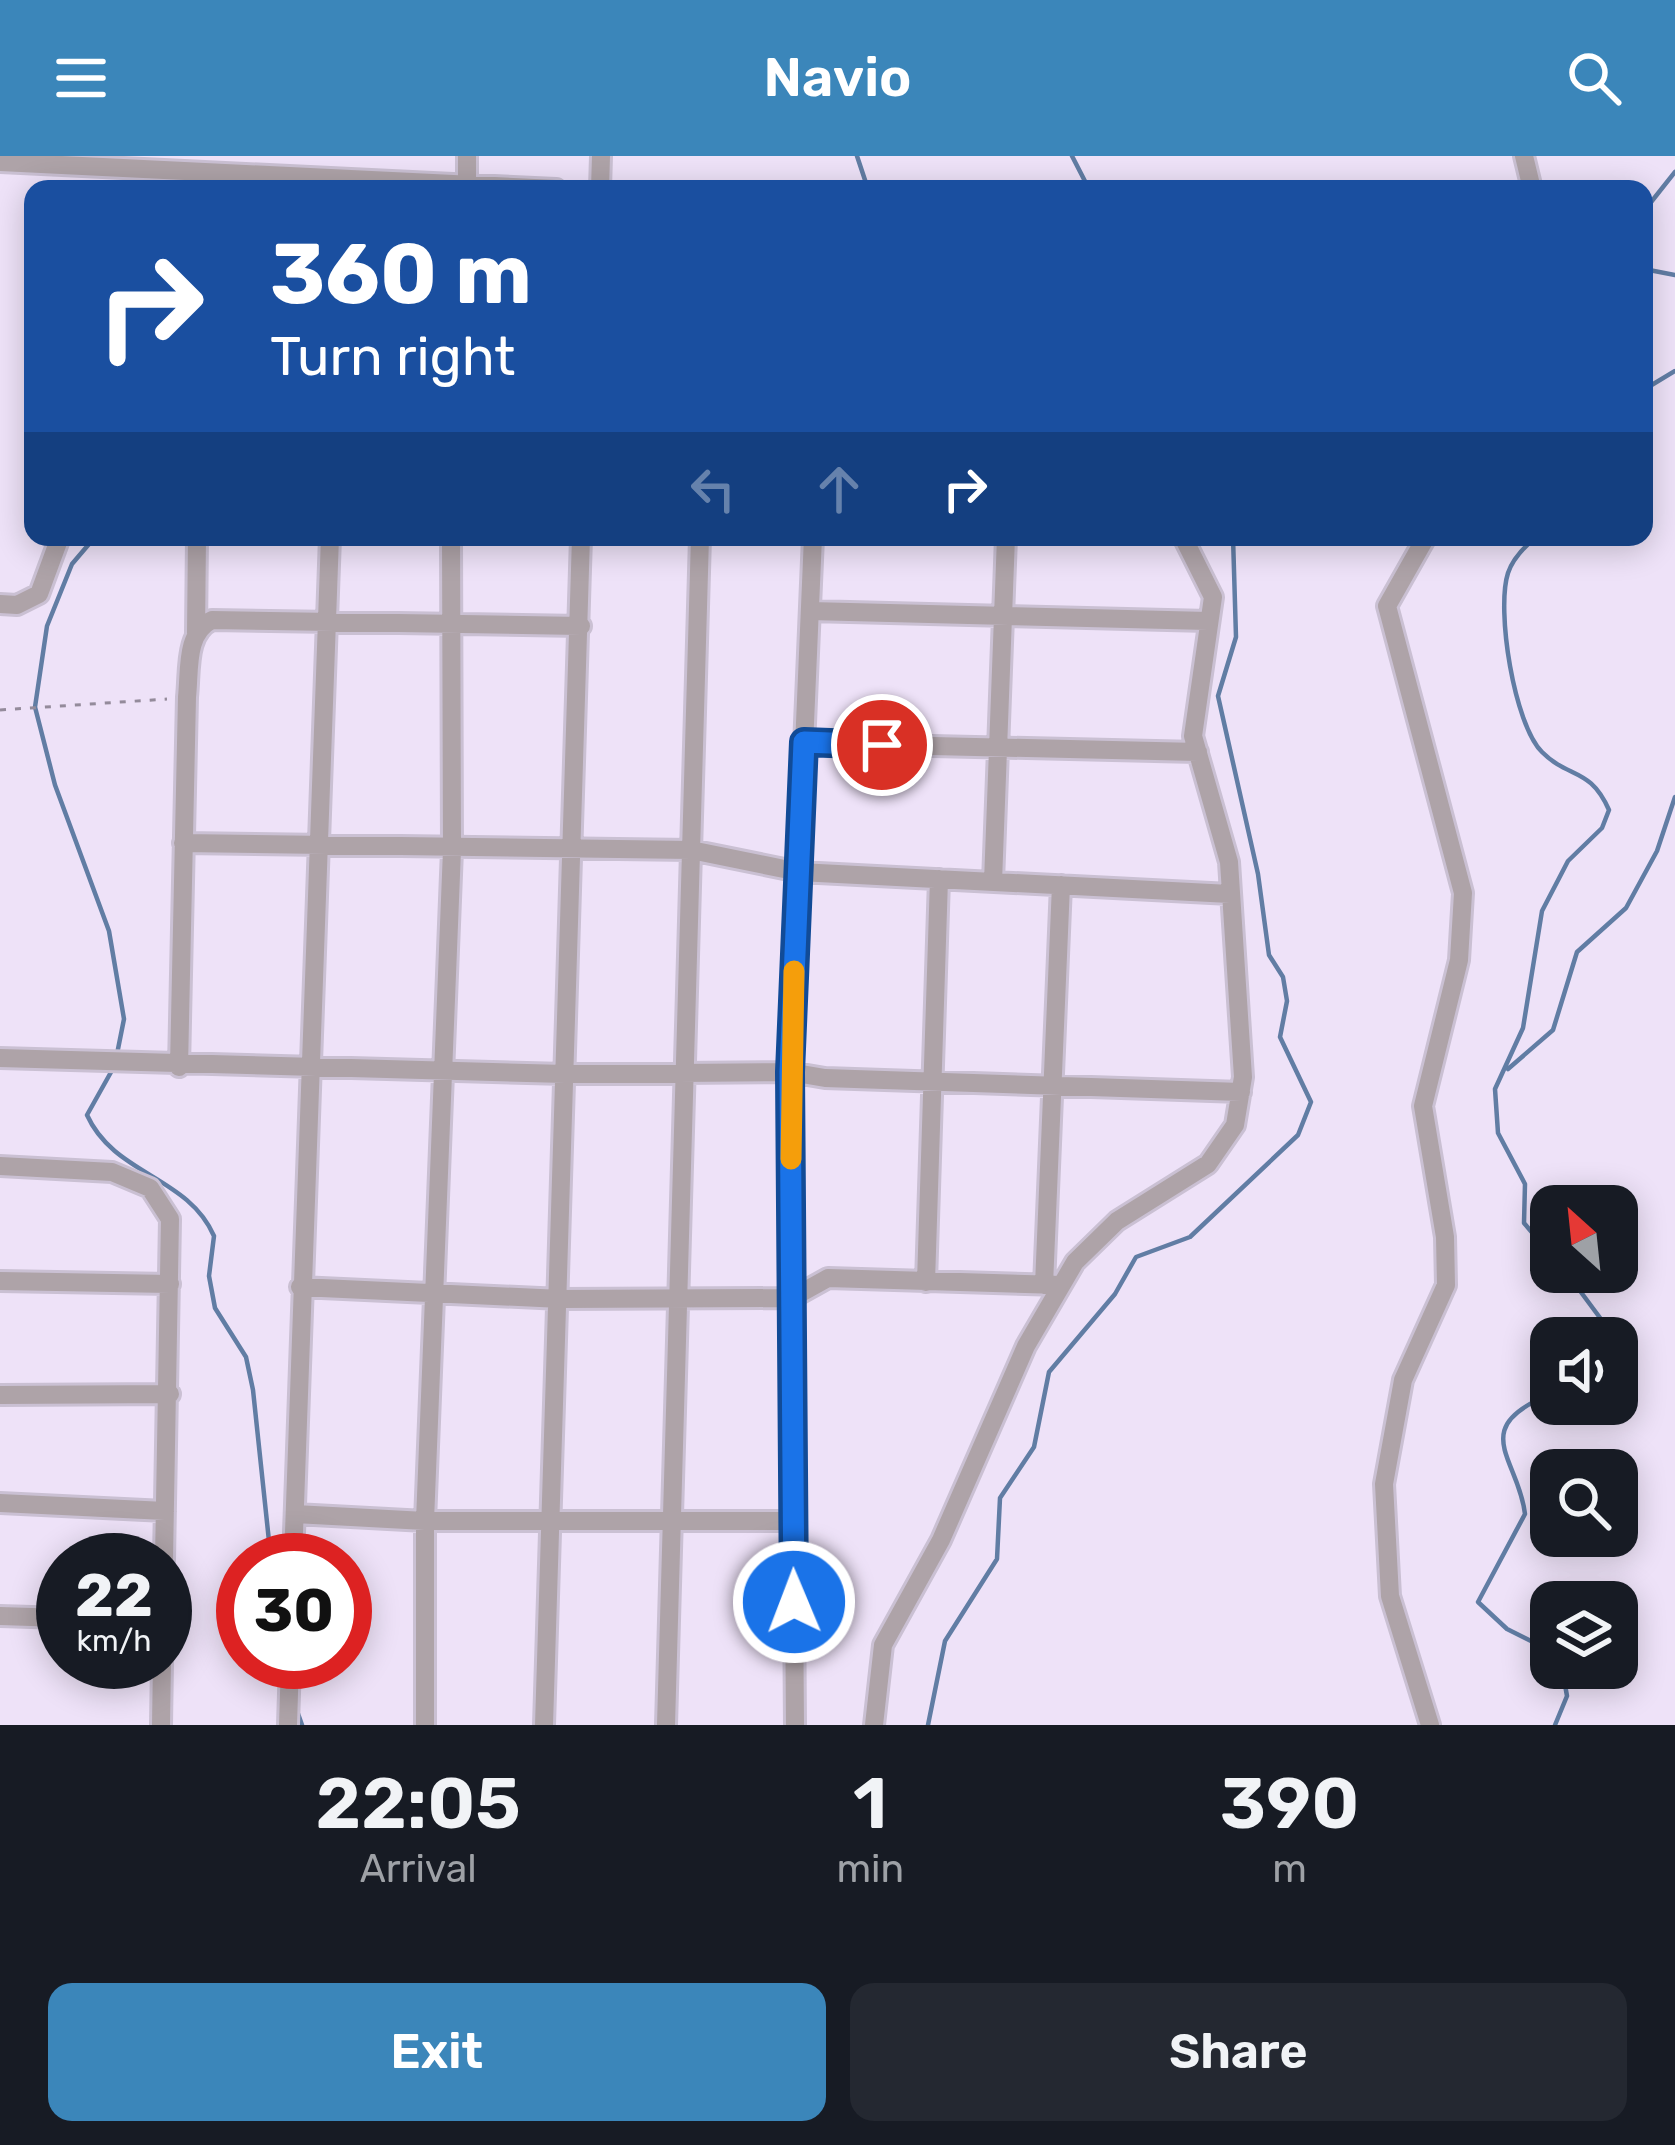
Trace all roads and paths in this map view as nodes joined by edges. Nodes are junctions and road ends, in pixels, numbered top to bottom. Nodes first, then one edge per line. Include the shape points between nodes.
1 (0, 162) edge
2 (86, 166) junction
3 (85, 180) edge
4 (214, 180) edge
5 (57, 546) edge
6 (196, 546) edge
7 (330, 546) edge
8 (451, 546) edge
9 (581, 546) edge
10 (700, 546) edge
11 (814, 546) edge
12 (1006, 546) edge
13 (1188, 546) edge
14 (1421, 546) edge
15 (0, 604) edge
16 (810, 610) junction
17 (1003, 616) junction
18 (1208, 621) junction
19 (328, 626) junction
20 (447, 626) junction
21 (581, 626) junction
22 (196, 633) junction
23 (187, 697) junction
24 (0, 710) edge
25 (804, 742) junction
26 (998, 747) junction
27 (1198, 752) junction
28 (183, 843) junction
29 (317, 844) junction
30 (452, 850) junction
31 (572, 850) junction
32 (692, 850) junction
33 (799, 872) junction
34 (939, 879) junction
35 (993, 882) junction
36 (1061, 885) junction
37 (1230, 894) junction
38 (0, 1058) edge
39 (179, 1067) junction
40 (309, 1070) junction
41 (440, 1072) junction
42 (686, 1072) junction
43 (790, 1072) junction
44 (566, 1074) junction
45 (933, 1082) junction
46 (1052, 1086) junction
47 (1241, 1092) junction
48 (0, 1166) edge
49 (0, 1281) edge
50 (926, 1282) junction
51 (170, 1284) junction
52 (1052, 1285) junction
53 (300, 1287) junction
54 (433, 1294) junction
55 (792, 1298) junction
56 (561, 1299) junction
57 (679, 1299) junction
58 (170, 1394) junction
59 (0, 1395) edge
60 (0, 1503) edge
61 (165, 1510) junction
62 (295, 1514) junction
63 (673, 1519) junction
64 (548, 1520) junction
65 (425, 1521) junction
66 (794, 1521) junction
67 (165, 1533) edge
68 (294, 1533) edge
69 (0, 1616) edge
70 (36, 1617) edge
71 (162, 1689) edge
72 (289, 1689) edge
73 (161, 1725) edge
74 (288, 1725) edge
75 (425, 1725) edge
76 (544, 1725) edge
77 (666, 1725) edge
78 (795, 1725) edge
79 (874, 1725) edge
80 (1430, 1725) edge

1 - 2 street
2 - 3 street
2 - 4 street
5 - 15 street via 40,594
6 - 22 street
7 - 19 street
8 - 20 street
9 - 21 street
10 - 32 street
11 - 16 street
12 - 17 street
13 - 18 street via 1213,597
14 - 80 street via 1387,606 1463,893 1459,960 1423,1106 1446,1285 1402,1380 1384,1484 1390,1596
16 - 17 street
16 - 25 street
17 - 18 street
17 - 26 street
18 - 27 street via 1196,698
19 - 20 street
19 - 22 street via 212,620
19 - 29 street
20 - 21 street
20 - 30 street
21 - 31 street
22 - 23 street
23 - 24 path
23 - 28 street
25 - 26 street
25 - 33 street
26 - 27 street
26 - 35 street
27 - 37 street via 1229,862
28 - 29 street
28 - 39 street
29 - 30 street
29 - 40 street
30 - 31 street
30 - 41 street
31 - 32 street
31 - 44 street
32 - 33 street
32 - 42 street
33 - 34 street
33 - 43 street
34 - 35 street
34 - 45 street
35 - 36 street
36 - 37 street
36 - 46 street
37 - 47 street
38 - 39 street
39 - 40 street
40 - 41 street
40 - 53 street
41 - 44 street
41 - 54 street
42 - 43 street
42 - 44 street
42 - 57 street
43 - 45 street
43 - 55 street
44 - 56 street
45 - 46 street
45 - 50 street
46 - 47 street
46 - 52 street
47 - 52 street via 1235,1125 1208,1164 1117,1221
48 - 51 street via 112,1172 150,1188 170,1219
49 - 51 street
50 - 52 street
50 - 55 street via 828,1278
51 - 58 street
52 - 79 street via 941,1540 883,1645
53 - 54 street
53 - 62 street
54 - 56 street
54 - 65 street
55 - 57 street
55 - 66 street
56 - 57 street
56 - 64 street
57 - 63 street
58 - 59 street
58 - 61 street
60 - 61 street
61 - 67 street
62 - 65 street
62 - 68 street
63 - 64 street
63 - 66 street
63 - 77 street
64 - 65 street
64 - 76 street
65 - 75 street
66 - 78 street
69 - 70 street
71 - 73 street
72 - 74 street

